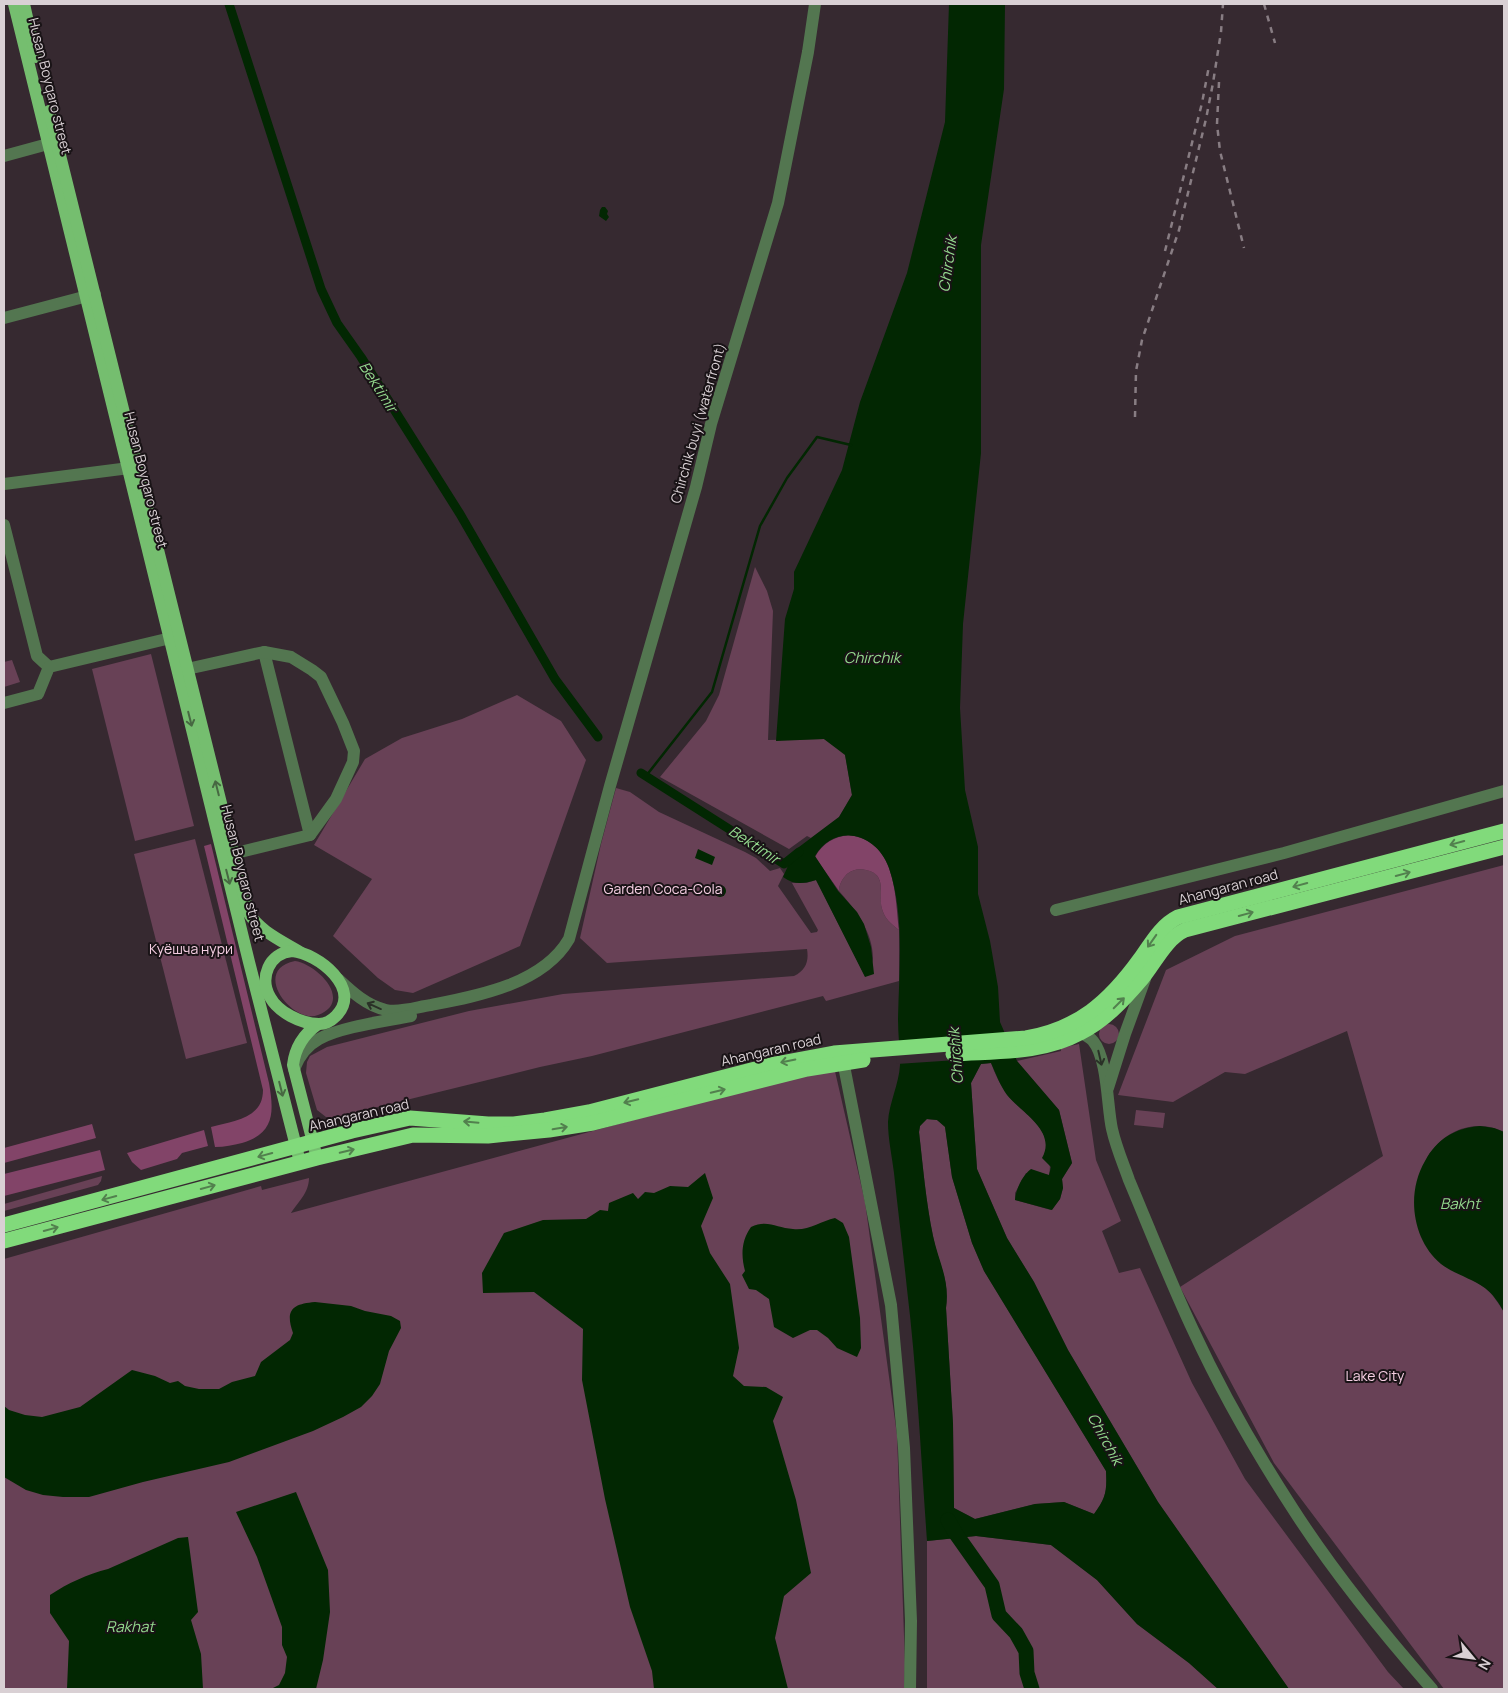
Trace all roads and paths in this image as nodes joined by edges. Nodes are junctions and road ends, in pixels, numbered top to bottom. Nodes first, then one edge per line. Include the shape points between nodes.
1 (14, 4) edge
2 (24, 4) edge
3 (815, 4) edge
4 (48, 144) junction
5 (4, 156) edge
6 (90, 295) junction
7 (4, 318) edge
8 (132, 467) junction
9 (4, 484) edge
10 (4, 525) edge
11 (174, 637) junction
12 (264, 652) junction
13 (49, 668) junction
14 (182, 670) junction
15 (4, 703) edge
16 (1504, 791) edge
17 (1504, 831) edge
18 (310, 835) junction
19 (594, 847) junction
20 (1504, 847) edge
21 (228, 855) junction
22 (1056, 910) dead end
23 (300, 952) junction
24 (249, 962) junction
25 (1147, 973) junction
26 (338, 979) junction
27 (267, 991) junction
28 (318, 1024) junction
29 (346, 1030) junction
30 (1080, 1033) junction
31 (270, 1042) junction
32 (1026, 1044) junction
33 (889, 1054) junction
34 (294, 1071) junction
35 (844, 1071) dead end
36 (1108, 1090) junction
37 (312, 1142) junction
38 (296, 1146) junction
39 (317, 1158) junction
40 (300, 1162) junction
41 (4, 1225) edge
42 (4, 1241) edge
43 (910, 1689) edge
44 (1432, 1689) edge

1 - 4 main road, Husan Boyqaro street
2 - 6 main road, Husan Boyqaro street
3 - 19 street, Chirchik buyi (waterfront) via 778,203 711,424
4 - 5 street
4 - 6 main road, Husan Boyqaro street
6 - 7 street
6 - 8 main road, Husan Boyqaro street
8 - 9 street
8 - 11 main road, Husan Boyqaro street
10 - 13 street via 37,656
11 - 13 street
11 - 14 main road, Husan Boyqaro street
12 - 14 street
12 - 18 street
12 - 18 street via 291,657 321,677 354,751 353,762 336,799
13 - 15 street via 38,694
14 - 21 main road, Husan Boyqaro street
16 - 22 street via 1284,853
17 -> 32 highway, Ahangaran road via 1178,917 1163,927 1119,985 1100,1004 1067,1027
18 - 21 street
19 -> 26 street, Chirchik buyi (waterfront) via 569,939 558,954 534,972 486,993 395,1011 365,1002
19 - 29 street, Chirchik buyi (waterfront) via 575,941 556,967 503,994
25 -> 20 highway, Ahangaran road via 1174,937 1185,930
21 - 23 main road, Husan Boyqaro street via 252,920
21 -> 24 main road, Husan Boyqaro street
23 - 26 main road, Husan Boyqaro street via 320,962
23 - 27 main road, Husan Boyqaro street via 288,951 274,959 266,974
24 - 27 main road, Husan Boyqaro street
24 - 31 main road, Husan Boyqaro street
30 -> 25 highway, Ahangaran road via 1110,1012
25 - 36 street
26 - 28 main road via 344,993 342,1008 330,1020
27 - 28 main road via 273,1002 290,1016
27 - 31 main road, Husan Boyqaro street
28 - 29 street, Chirchik buyi (waterfront)
28 - 34 main road via 299,1044
29 - 34 street, Chirchik buyi (waterfront) via 326,1035 312,1044 300,1056
30 - 32 highway, Ahangaran road via 1059,1042
30 -> 36 street via 1089,1037 1098,1049
31 -> 38 main road, Husan Boyqaro street
32 - 33 highway, Ahangaran road
33 -> 37 highway, Ahangaran road via 834,1053 793,1060 589,1112 545,1120 488,1124 410,1118
39 -> 33 highway, Ahangaran road via 413,1135 488,1136 592,1123 807,1069
34 - 37 main road
35 - 43 street via 891,1306 904,1448
36 - 44 street via 1112,1129 1123,1163 1209,1362 1275,1480 1311,1535 1370,1615
37 - 38 highway, Ahangaran road
37 - 39 main road
38 - 40 main road, Husan Boyqaro street
38 -> 41 highway, Ahangaran road
39 - 40 highway, Ahangaran road
42 -> 40 highway, Ahangaran road

